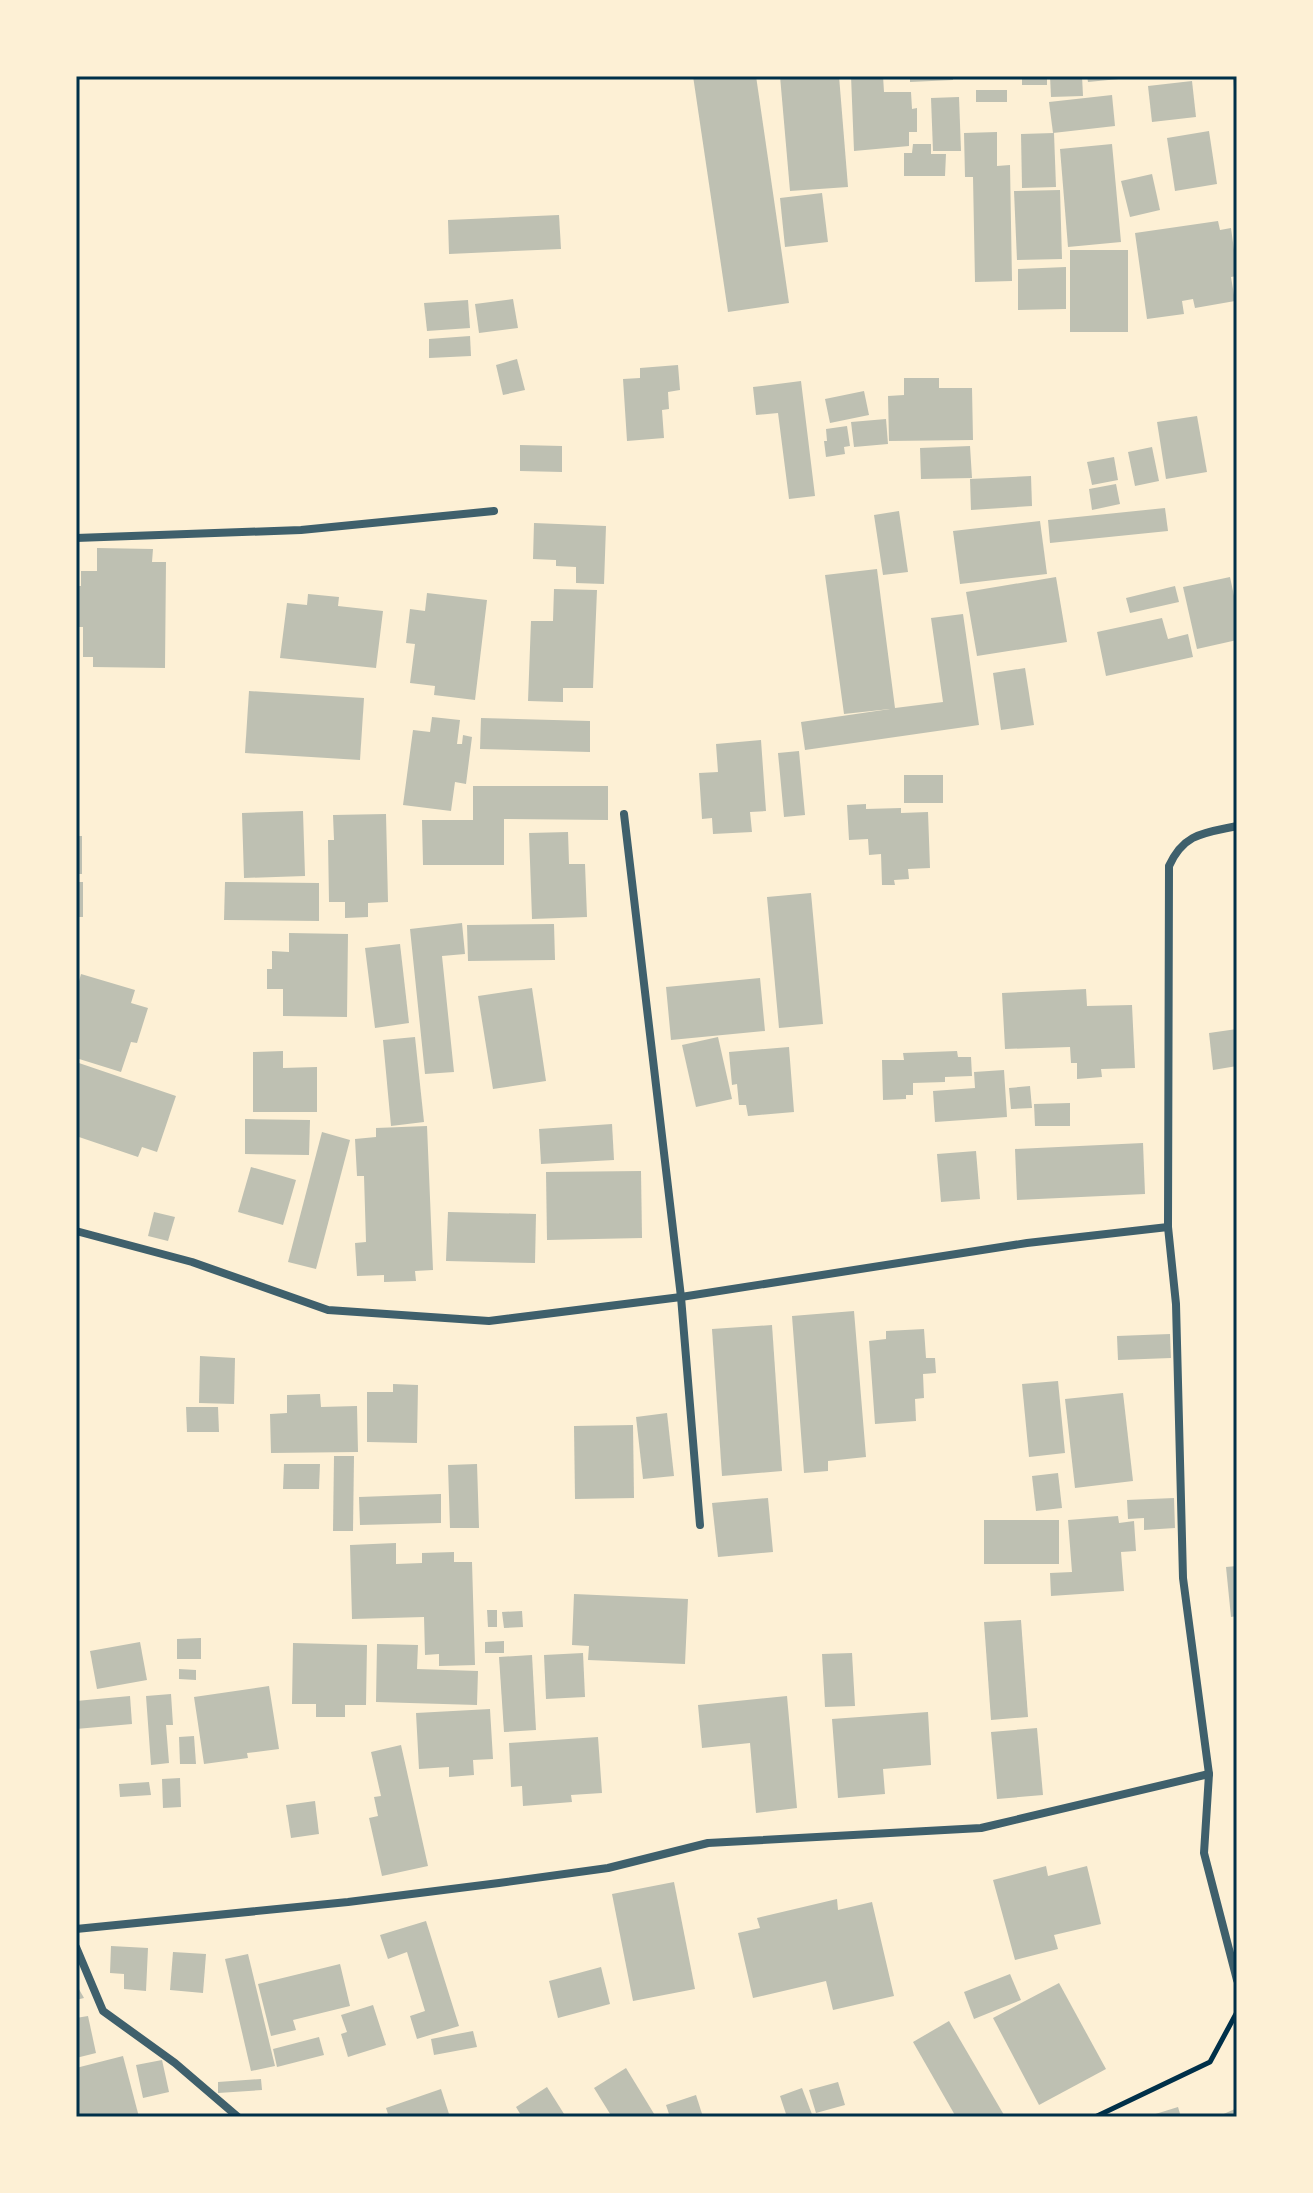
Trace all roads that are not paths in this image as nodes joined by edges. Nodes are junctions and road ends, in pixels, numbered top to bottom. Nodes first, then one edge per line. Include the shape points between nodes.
1 (494, 511) dead end
2 (76, 538) edge
3 (624, 814) dead end
4 (1237, 826) edge
5 (1168, 1227) junction
6 (76, 1231) edge
7 (681, 1297) junction
8 (700, 1525) dead end
9 (1209, 1774) junction
10 (76, 1929) edge
11 (76, 1947) edge
12 (1237, 1980) edge
13 (238, 2117) edge

1 - 2 street via 301,530
3 - 7 street
4 - 5 street via 1185,841 1169,866
5 - 7 street via 1027,1243
5 - 9 street via 1176,1304 1183,1578
6 - 7 street via 192,1262 328,1310 489,1321
7 - 8 street
9 - 10 street via 981,1828 708,1843 608,1868 499,1883
9 - 12 street via 1204,1853
11 - 13 street via 103,2011

